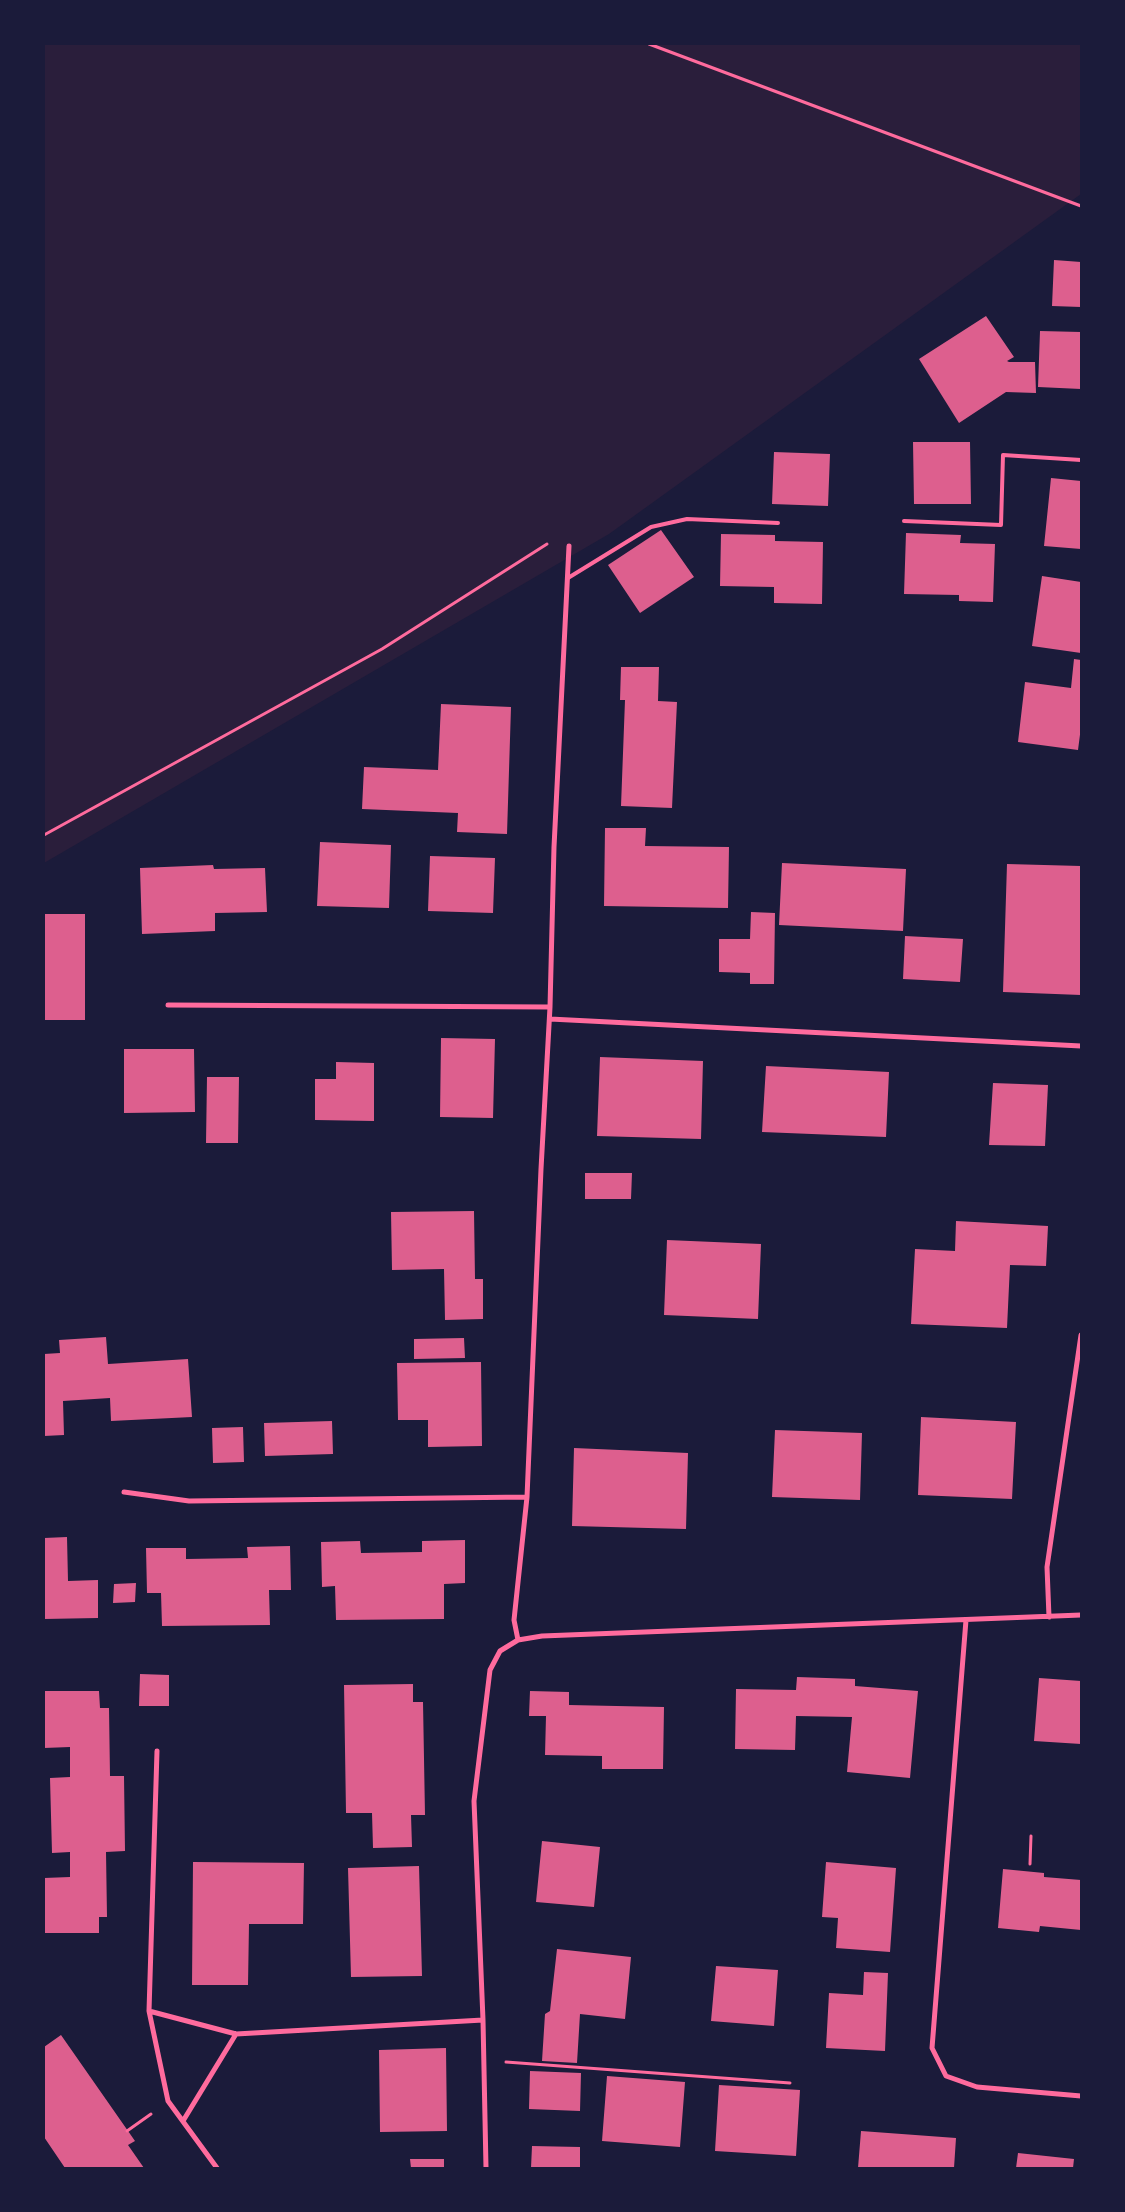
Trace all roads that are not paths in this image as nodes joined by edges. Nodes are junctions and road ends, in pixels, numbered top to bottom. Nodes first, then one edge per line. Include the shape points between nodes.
1 (1081, 460) edge
2 (904, 521) dead end
3 (778, 524) dead end
4 (568, 546) road end
5 (568, 578) junction
6 (168, 1005) dead end
7 (550, 1007) junction
8 (550, 1018) junction
9 (1081, 1046) edge
10 (1081, 1335) edge
11 (124, 1492) dead end
12 (527, 1497) junction
13 (1081, 1615) edge
14 (1049, 1617) junction
15 (966, 1620) junction
16 (518, 1640) junction
17 (157, 1751) dead end
18 (149, 2011) junction
19 (483, 2020) junction
20 (236, 2034) junction
21 (1081, 2096) edge
22 (183, 2121) junction
23 (217, 2168) edge
24 (486, 2168) edge

1 - 2 lane via 1003,456 1001,525
3 - 5 lane via 687,519 651,527
4 - 5 street
5 - 7 street via 554,847
6 - 7 street
7 - 8 street
8 - 9 street
8 - 12 street
10 - 14 street via 1047,1567
11 - 12 street via 189,1501
12 - 16 street via 514,1620
13 - 14 street
14 - 15 street
15 - 16 street via 542,1636
15 - 21 street via 932,2048 946,2076 977,2087
16 - 19 street via 500,1651 490,1670 474,1801
17 - 18 street
18 - 20 street
18 - 22 street via 168,2101
19 - 20 street
19 - 24 street
20 - 22 street
22 - 23 street

